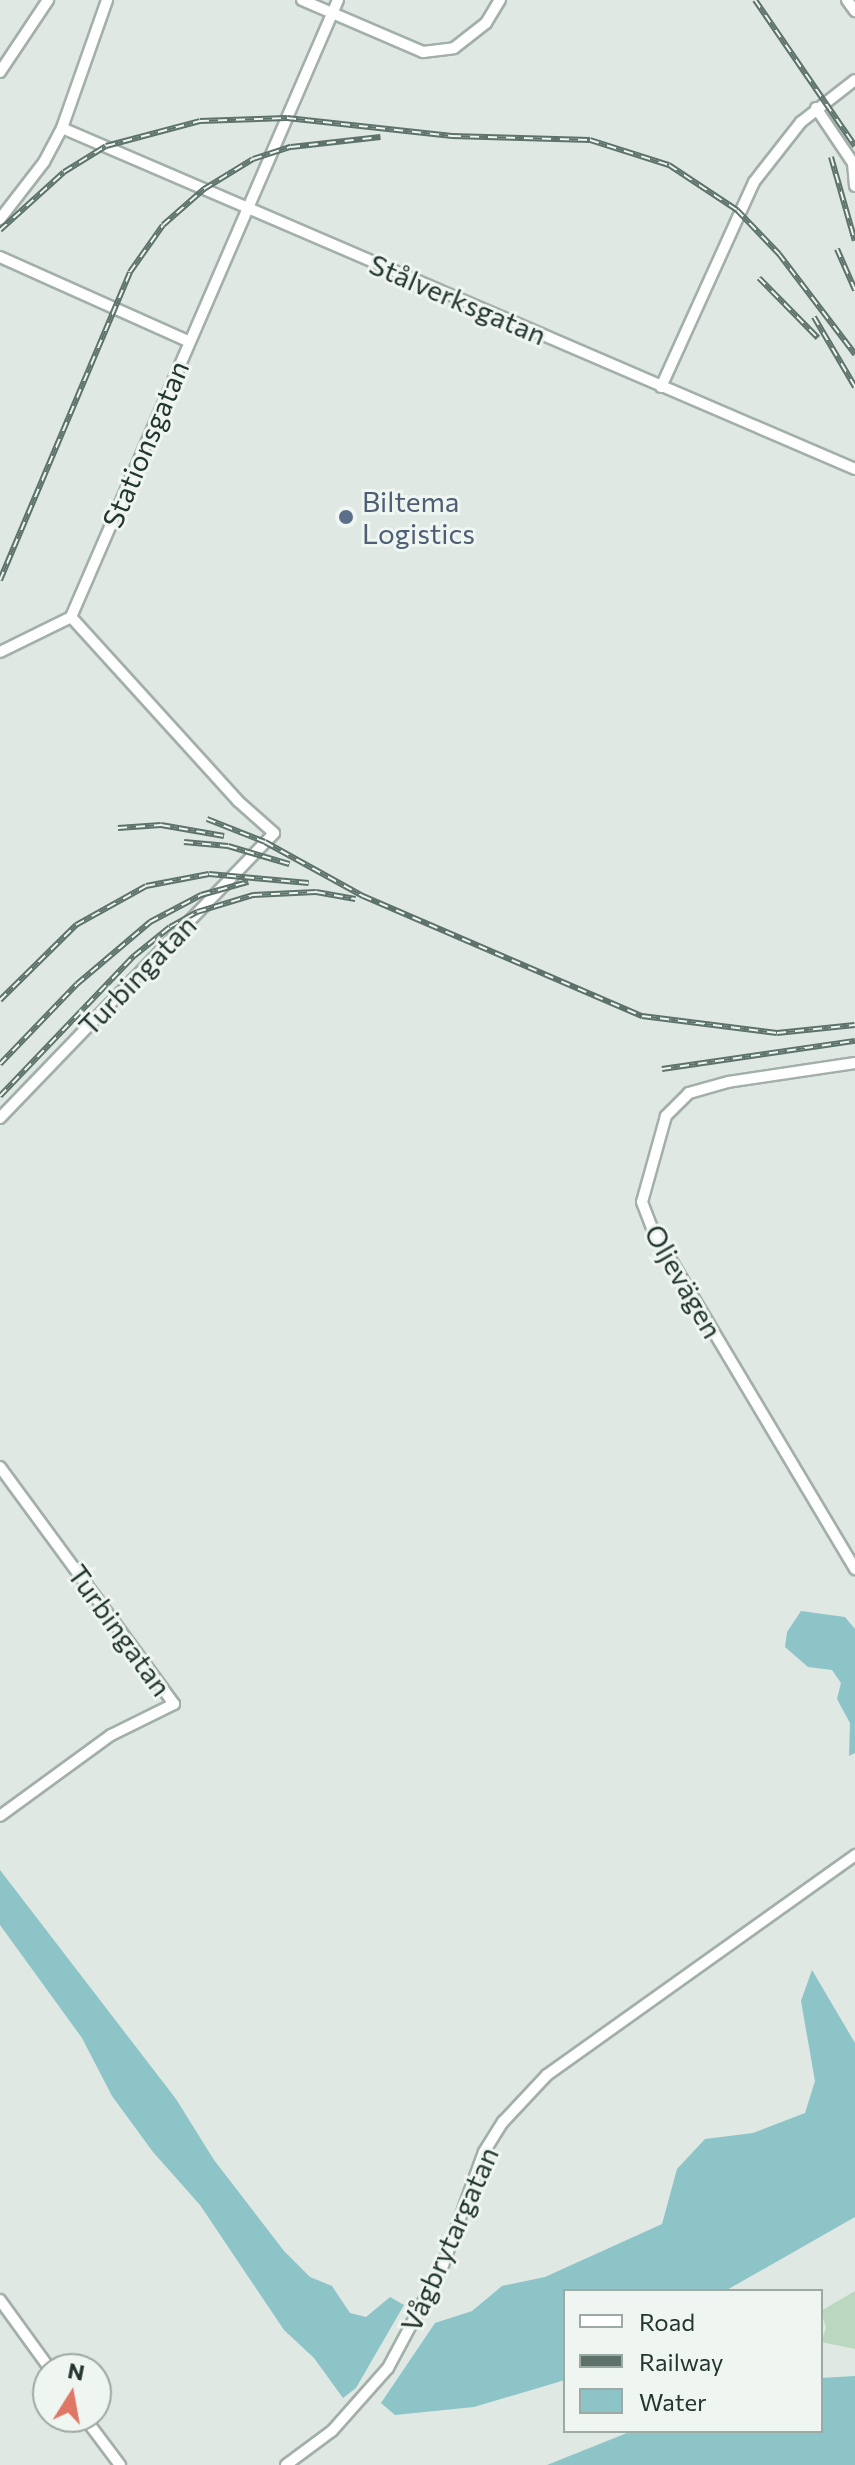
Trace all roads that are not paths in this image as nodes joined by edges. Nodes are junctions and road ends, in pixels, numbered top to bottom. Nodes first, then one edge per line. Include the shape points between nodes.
1 (48, 0) edge
2 (107, 0) edge
3 (302, 0) edge
4 (338, 0) edge
5 (500, 0) edge
6 (847, 0) edge
7 (855, 11) edge
8 (332, 13) junction
9 (0, 72) edge
10 (855, 80) edge
11 (816, 108) junction
12 (62, 128) junction
13 (854, 165) edge
14 (855, 186) edge
15 (248, 208) junction
16 (0, 219) edge
17 (0, 257) edge
18 (188, 341) junction
19 (661, 387) junction
20 (855, 469) edge
21 (71, 617) junction
22 (0, 652) edge
23 (855, 1063) edge
24 (0, 1118) edge
25 (0, 1467) edge
26 (854, 1568) edge
27 (0, 1816) edge
28 (855, 1855) edge
29 (0, 2300) edge
30 (38, 2353) edge
31 (96, 2433) edge
32 (120, 2465) edge
33 (286, 2465) edge

1 - 9 street
2 - 12 street
3 - 8 street
4 - 8 street, Stationsgatan
5 - 8 street via 486,23 454,48 423,52
6 - 7 street
8 - 15 street, Stationsgatan
10 - 11 street
11 - 13 street
11 - 19 street via 737,210
12 - 15 street, Stålverksgatan
12 - 16 street via 44,162
13 - 14 street
15 - 18 street, Stationsgatan
15 - 19 street, Stålverksgatan
17 - 18 street
18 - 21 street, Stationsgatan
19 - 20 street, Stålverksgatan
21 - 22 street
21 - 24 street, Turbingatan via 238,801 274,833
23 - 26 street, Oljevägen via 689,1093 666,1116 642,1202 653,1230
25 - 27 street, Turbingatan via 174,1704 111,1735
28 - 33 street, Vågbrytargatan via 547,2075 503,2122 455,2220 443,2265 388,2368 332,2431
29 - 30 street
31 - 32 street

